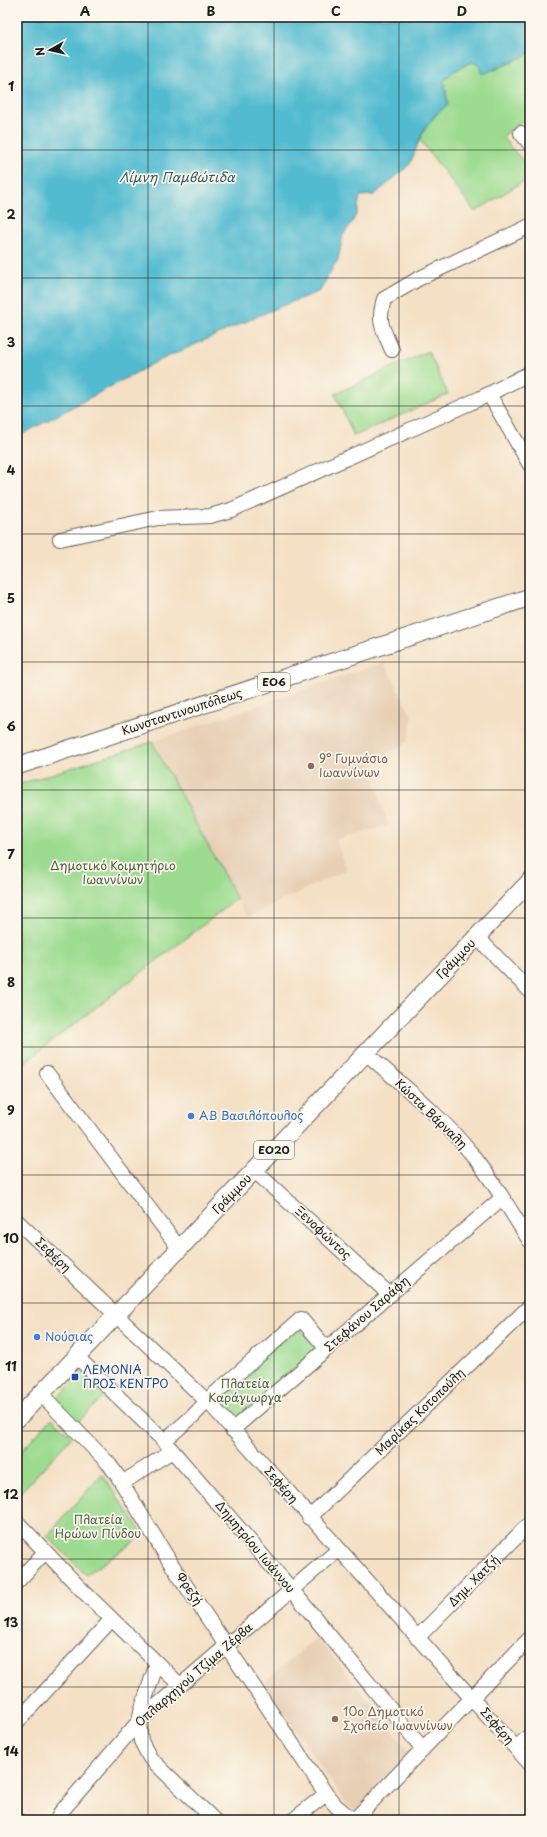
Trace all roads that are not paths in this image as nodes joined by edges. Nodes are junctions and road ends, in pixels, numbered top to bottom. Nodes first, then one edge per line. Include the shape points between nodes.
1 (521, 133) dead end
2 (530, 144) edge
3 (530, 226) edge
4 (392, 350) dead end
5 (530, 374) edge
6 (489, 394) junction
7 (530, 465) edge
8 (60, 540) dead end
9 (530, 598) edge
10 (17, 766) edge
11 (530, 881) edge
12 (477, 937) junction
13 (530, 990) edge
14 (366, 1053) junction
15 (47, 1073) dead end
16 (255, 1171) junction
17 (502, 1198) junction
18 (17, 1221) edge
19 (530, 1241) edge
20 (179, 1248) junction
21 (390, 1295) junction
22 (530, 1306) edge
23 (115, 1315) junction
24 (327, 1349) junction
25 (76, 1356) junction
26 (41, 1394) junction
27 (207, 1401) junction
28 (17, 1419) edge
29 (232, 1430) junction
30 (168, 1446) junction
31 (122, 1483) junction
32 (309, 1518) junction
33 (17, 1522) edge
34 (530, 1524) edge
35 (338, 1550) junction
36 (45, 1552) junction
37 (17, 1582) edge
38 (292, 1590) junction
39 (112, 1619) junction
40 (417, 1638) junction
41 (530, 1638) edge
42 (227, 1646) junction
43 (157, 1663) junction
44 (180, 1685) junction
45 (472, 1698) junction
46 (140, 1720) junction
47 (17, 1722) edge
48 (530, 1735) edge
49 (516, 1748) junction
50 (423, 1749) junction
51 (530, 1764) edge
52 (326, 1794) junction
53 (59, 1816) edge
54 (214, 1820) edge
55 (293, 1820) edge
56 (353, 1820) edge

1 - 2 street
3 - 4 street via 418,279 384,299 380,314 381,324
5 - 6 street
6 - 7 street
6 - 8 street via 231,510 210,516 158,518
9 - 10 main road, Κωνσταντινουπόλεως / ΕΟ6
11 - 12 main road, Γράμμου / ΕΟ20
12 - 13 street
12 - 14 main road, Γράμμου / ΕΟ20
14 - 16 main road, Γράμμου / ΕΟ20
14 - 17 street, Κώστα Βάρναλη via 455,1135 480,1164
15 - 20 street
16 - 20 main road, Γράμμου / ΕΟ20
16 - 21 street, Ξενοφώντος
17 - 19 street, Κώστα Βάρναλη
17 - 21 street, Στεφάνου Σαράφη
18 - 23 street, Σεφέρη
20 - 23 main road, Γράμμου / ΕΟ20
21 - 24 street, Στεφάνου Σαράφη
22 - 32 street, Μαρίκας Κοτοπούλη
23 - 25 main road, Γράμμου / ΕΟ20
23 - 27 street, Σεφέρη
24 - 27 street via 301,1320
24 - 29 street, Στεφάνου Σαράφη
25 - 26 main road, Γράμμου / ΕΟ20
25 - 30 street, Δημητρίου Ιωάννου
26 - 28 main road, Γράμμου / ΕΟ20
26 - 31 street, Φρεζή via 109,1464
27 - 29 street, Σεφέρη
27 - 30 street
29 - 32 street, Σεφέρη
30 - 31 street
30 - 38 street, Δημητρίου Ιωάννου
31 - 42 street, Φρεζή via 154,1537
32 - 35 street, Σεφέρη
33 - 36 street
34 - 40 street, Δημ. Χατζή
35 - 38 street, Οπλαρχηγού Τζίμα Ζέρβα
35 - 40 street, Σεφέρη
36 - 37 street
36 - 39 street
38 - 42 street, Οπλαρχηγού Τζίμα Ζέρβα
38 - 50 street, Δημητρίου Ιωάννου
39 - 43 street
39 - 47 street
40 - 45 street, Σεφέρη
41 - 45 street
42 - 44 street, Οπλαρχηγού Τζίμα Ζέρβα
42 - 52 street, Φρεζή
43 - 44 street
43 - 46 street
44 - 46 street, Οπλαρχηγού Τζίμα Ζέρβα
45 - 49 street, Σεφέρη
45 - 50 street
46 - 53 street, Οπλαρχηγού Τζίμα Ζέρβα
46 - 54 street via 141,1741 150,1758
48 - 49 street
49 - 51 street, Σεφέρη
50 - 56 street
52 - 55 street
52 - 56 street, Φρεζή

